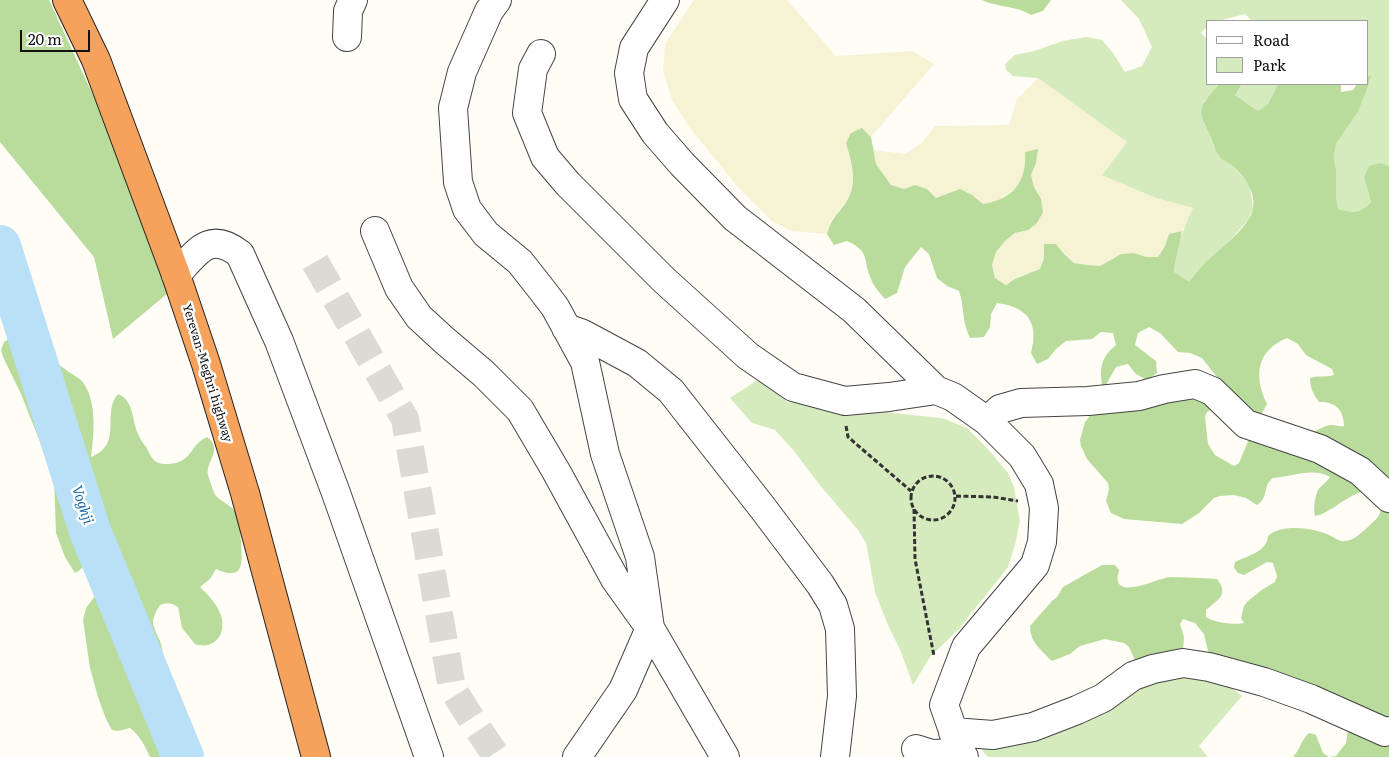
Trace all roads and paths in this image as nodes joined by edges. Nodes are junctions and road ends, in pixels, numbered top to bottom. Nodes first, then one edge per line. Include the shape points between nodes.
1 (67, 0) edge
2 (353, 0) edge
3 (497, 0) edge
4 (665, 0) edge
5 (347, 37) dead end
6 (541, 54) dead end
7 (374, 231) dead end
8 (176, 275) junction
9 (566, 328) junction
10 (936, 390) junction
11 (845, 401) junction
12 (987, 421) junction
13 (912, 491) junction
14 (956, 496) junction
15 (1389, 498) edge
16 (1044, 508) junction
17 (914, 509) junction
18 (650, 628) junction
19 (934, 656) dead end
20 (1389, 731) edge
21 (959, 747) edge
22 (916, 749) dead end
23 (316, 757) edge
24 (429, 757) edge
25 (577, 757) edge
26 (724, 757) edge
27 (835, 757) edge

1 - 8 highway, Yerevan-Meghri highway via 96,60
2 - 5 street via 348,11
3 - 9 street via 462,72 453,108 458,182 467,209 486,234 520,262 555,306
4 - 10 street via 634,48 629,73 633,99 655,133 735,218 854,310
6 - 11 street via 533,69 527,114 545,157 568,184 664,280 748,356 794,387
7 - 18 street via 399,288 419,316 520,410 616,579
8 - 23 highway, Yerevan-Meghri highway via 244,493
8 - 24 street via 208,244 230,246 240,254 279,341
9 - 18 street via 585,362 605,454 640,557
9 - 27 street via 637,363 671,392 820,584 833,605 840,629 842,696
10 - 11 street
10 - 12 street via 953,397
11 - 13 path via 848,437
12 - 15 street via 1000,409 1021,402 1139,396 1195,384 1212,391 1246,424 1320,450 1360,471
12 - 16 street via 1022,456 1039,484
13 - 14 path via 916,482 933,475 950,482
13 - 17 path
14 - 16 path via 993,497 1029,502
14 - 17 path via 953,509 938,520 928,520
16 - 21 street via 1042,542 1035,565 966,647 944,705
17 - 19 path via 915,559
18 - 25 street via 623,690
18 - 26 street
20 - 21 street via 1264,682 1183,663 1132,676 1103,698 1033,727 993,735
21 - 22 street via 932,754

